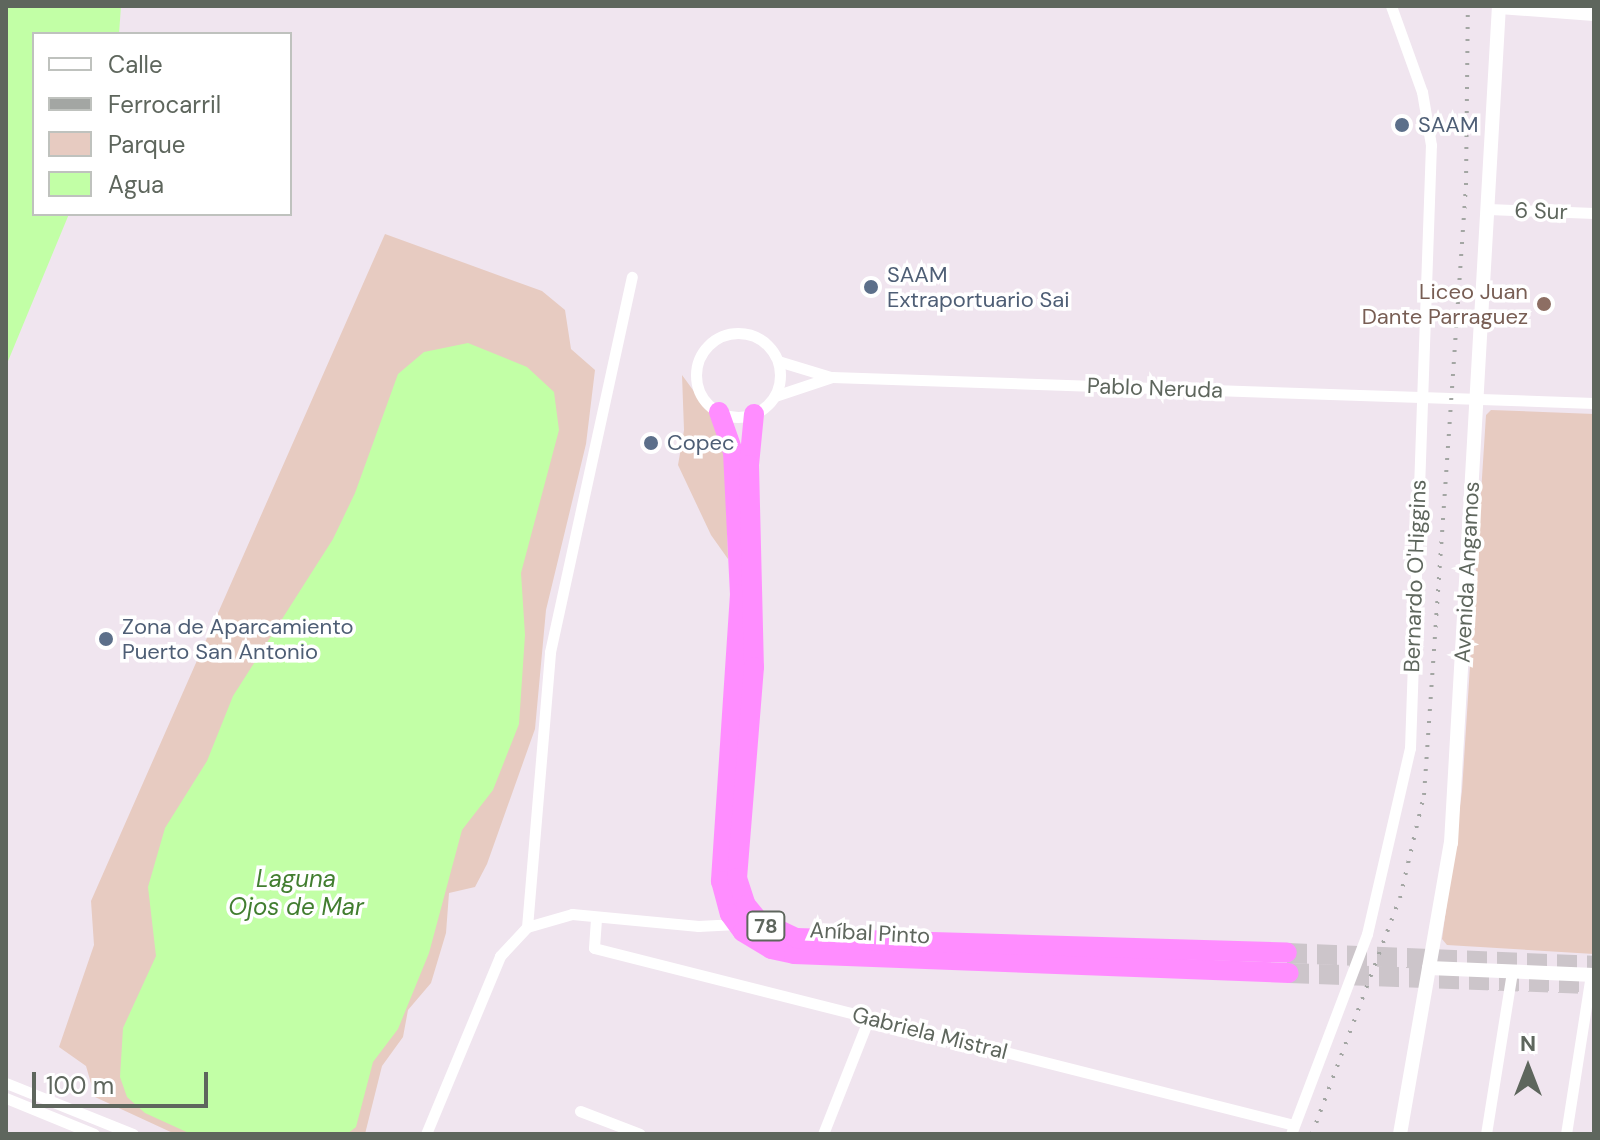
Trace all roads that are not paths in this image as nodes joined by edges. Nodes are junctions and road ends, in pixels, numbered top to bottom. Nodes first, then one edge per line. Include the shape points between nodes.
1 (1391, 6) edge
2 (1499, 6) edge
3 (1594, 14) edge
4 (1488, 209) junction
5 (1594, 213) edge
6 (632, 277) dead end
7 (778, 361) junction
8 (832, 377) junction
9 (775, 396) junction
10 (1421, 397) junction
11 (1478, 399) junction
12 (1594, 403) edge
13 (719, 412) junction
14 (754, 414) junction
15 (596, 919) junction
16 (758, 920) junction
17 (737, 924) junction
18 (527, 927) junction
19 (1429, 968) junction
20 (1512, 971) junction
21 (1593, 975) edge
22 (869, 1018) junction
23 (6, 1083) edge
24 (6, 1098) edge
25 (580, 1111) dead end
26 (1292, 1130) edge
27 (94, 1134) edge
28 (133, 1134) edge
29 (426, 1134) edge
30 (640, 1134) edge
31 (823, 1134) edge
32 (1400, 1134) edge
33 (1486, 1134) edge
34 (1566, 1134) edge

1 - 10 street, Bernardo O'Higgins via 1422,92 1431,145
2 - 3 street
2 - 4 street, Avenida Angamos
4 - 5 street, 6 Sur
4 - 11 street, Avenida Angamos
6 - 18 street via 550,652
7 - 8 street, Pablo Neruda
7 - 9 street
7 - 13 street via 769,345 753,335 727,334 711,342 700,355 696,380 706,402
8 - 9 street, Pablo Neruda
8 - 10 street, Pablo Neruda
9 - 14 street
10 - 11 street, Pablo Neruda
10 - 26 street, Bernardo O'Higgins via 1408,761 1367,934
11 - 12 street, Pablo Neruda
11 - 19 street, Avenida Angamos via 1451,843
13 - 14 street via 736,417
13 - 17 highway, 78 via 733,452 740,594 736,715 721,869 723,893
14 - 16 highway, 78 via 749,465 754,667 737,878 746,905
15 - 17 street
15 - 18 street via 560,915
15 - 22 street, Gabriela Mistral via 594,948
16 - 17 highway
16 - 17 highway, Aníbal Pinto / 78 via 796,938 1288,963 794,954 761,944
18 - 29 street via 500,956
19 - 20 street
19 - 32 street, Avenida Angamos
20 - 21 street
20 - 33 street
21 - 34 street
22 - 26 street, Gabriela Mistral
22 - 31 street
23 - 28 street
24 - 27 street
25 - 30 street

